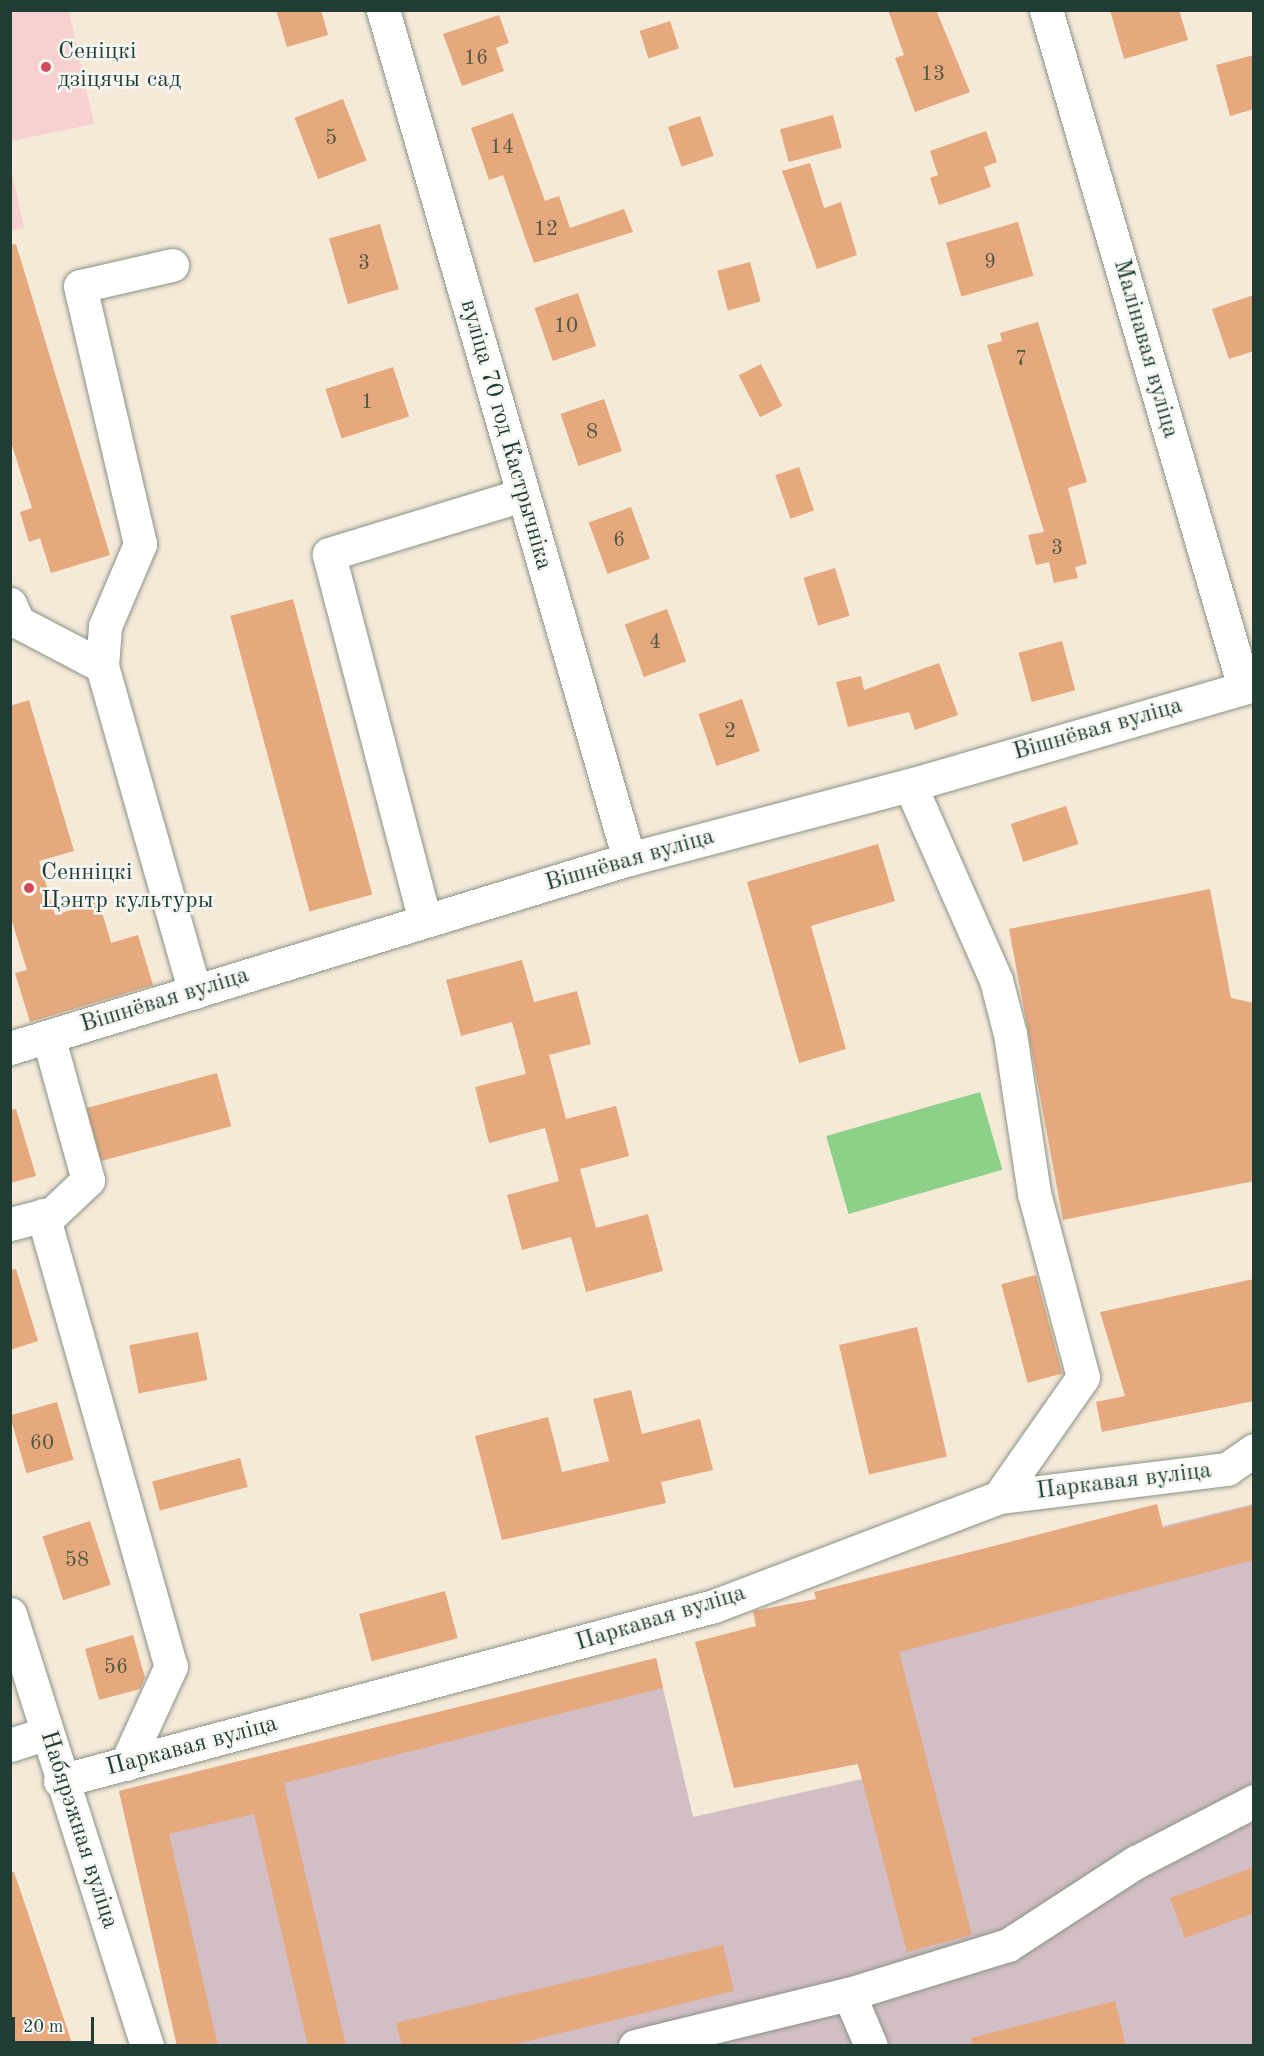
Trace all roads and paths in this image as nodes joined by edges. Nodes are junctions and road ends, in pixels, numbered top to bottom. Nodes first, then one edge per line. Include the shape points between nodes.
1 (383, 10) edge
2 (1046, 10) edge
3 (172, 265) dead end
4 (522, 495) junction
5 (10, 604) edge
6 (102, 666) junction
7 (1249, 686) edge
8 (910, 785) junction
9 (629, 859) junction
10 (425, 921) junction
11 (195, 992) junction
12 (48, 1036) junction
13 (10, 1048) edge
14 (43, 1215) junction
15 (10, 1224) edge
16 (1254, 1450) edge
17 (999, 1497) junction
18 (10, 1614) edge
19 (47, 1733) junction
20 (10, 1745) edge
21 (126, 1764) junction
22 (60, 1781) junction
23 (1254, 1801) edge
24 (849, 1994) junction
25 (147, 2046) edge
26 (635, 2046) edge
27 (872, 2046) edge

1 - 4 street, вуліца 70 год Кастрычніка
2 - 7 street, Малінавая вуліца
3 - 6 street via 80,286 140,544 105,626
4 - 9 street, вуліца 70 год Кастрычніка
4 - 10 street via 329,554
5 - 6 street via 18,622
6 - 11 street
7 - 8 street, Вішнёвая вуліца
8 - 9 street, Вішнёвая вуліца
8 - 17 street via 996,980 1010,1034 1034,1193 1083,1377
9 - 10 street, Вішнёвая вуліца
10 - 11 street, Вішнёвая вуліца
11 - 12 street, Вішнёвая вуліца
12 - 13 street, Вішнёвая вуліца
12 - 14 street via 88,1180
14 - 15 street
14 - 21 street via 171,1666
16 - 17 street, Паркавая вуліца via 1227,1469
17 - 21 street, Паркавая вуліца via 714,1606
18 - 19 street, Набярэжная вуліца
19 - 20 street
19 - 22 street, Набярэжная вуліца
21 - 22 street, Паркавая вуліца
22 - 25 street, Набярэжная вуліца
23 - 24 street via 1136,1863 1008,1945
24 - 26 street
24 - 27 street

